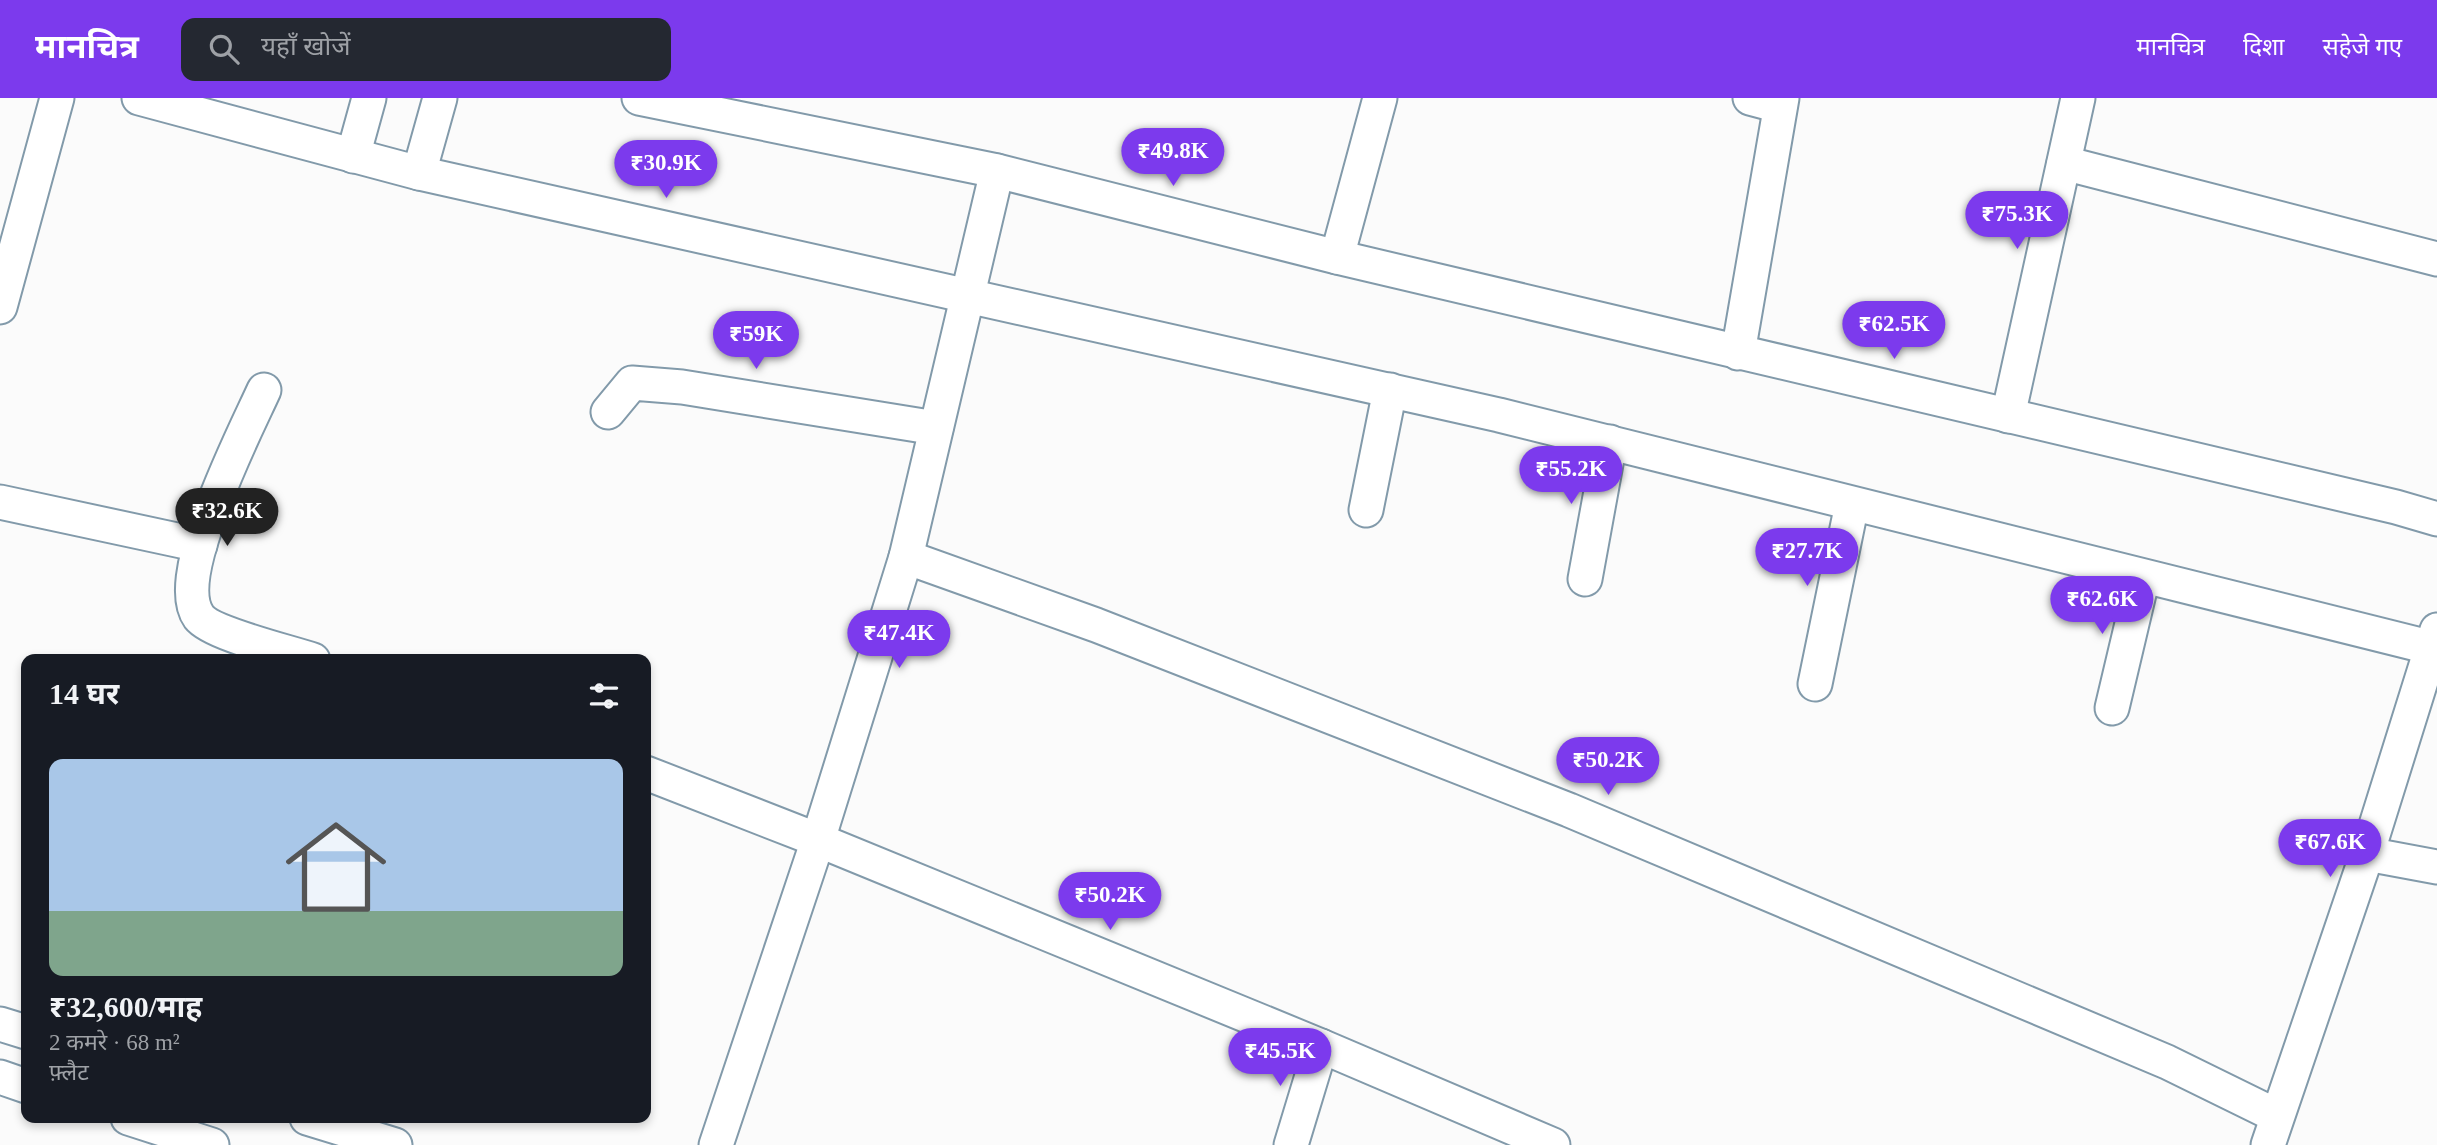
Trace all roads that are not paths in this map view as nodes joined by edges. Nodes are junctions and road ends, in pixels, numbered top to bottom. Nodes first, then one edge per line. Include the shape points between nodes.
1 (57, 98) edge
2 (139, 98) edge
3 (369, 98) edge
4 (440, 98) edge
5 (639, 98) edge
6 (1380, 98) edge
7 (2078, 98) edge
8 (1770, 101) edge
9 (353, 156) junction
10 (2064, 163) junction
11 (997, 171) junction
12 (419, 173) junction
13 (1336, 257) junction
14 (2437, 259) edge
15 (967, 295) junction
16 (0, 307) edge
17 (1738, 353) junction
18 (264, 390) dead end
19 (1390, 390) junction
20 (608, 412) dead end
21 (2008, 416) junction
22 (936, 428) junction
23 (1610, 442) junction
24 (0, 502) edge
25 (1852, 504) junction
26 (1366, 510) dead end
27 (2437, 519) edge
28 (200, 545) junction
29 (906, 557) junction
30 (2143, 577) junction
31 (1585, 579) dead end
32 (2435, 642) edge
33 (294, 654) edge
34 (1815, 684) dead end
35 (2112, 708) dead end
36 (651, 775) edge
37 (818, 840) junction
38 (2367, 854) junction
39 (2437, 867) edge
40 (0, 1024) edge
41 (21, 1030) edge
42 (1321, 1046) junction
43 (0, 1077) edge
44 (21, 1084) edge
45 (144, 1123) edge
46 (323, 1123) edge
47 (2272, 1131) edge
48 (1492, 1133) edge
49 (212, 1145) edge
50 (395, 1145) edge
51 (716, 1145) edge
52 (1292, 1145) edge
53 (1553, 1145) edge

1 - 16 street
2 - 9 street
3 - 9 street
4 - 12 street
5 - 11 street
6 - 13 street
7 - 10 street
8 - 17 street
9 - 12 street
10 - 14 street
10 - 21 street
11 - 13 street
11 - 15 street
12 - 15 street
13 - 17 street
15 - 19 street
15 - 22 street
17 - 21 street
18 - 28 street
19 - 23 street
19 - 26 street
20 - 22 street via 632,383
21 - 27 street
22 - 29 street
23 - 25 street
23 - 31 street
24 - 28 street
25 - 30 street
25 - 34 street
28 - 33 street via 192,594 199,616 214,629
29 - 37 street
29 - 47 street via 1096,625 1569,810 2167,1062
30 - 32 street
30 - 35 street
32 - 38 street
36 - 37 street
37 - 42 street
37 - 51 street
38 - 39 street
38 - 47 street
40 - 41 street
42 - 48 street
42 - 52 street
43 - 44 street
45 - 49 street
46 - 50 street
48 - 53 street

